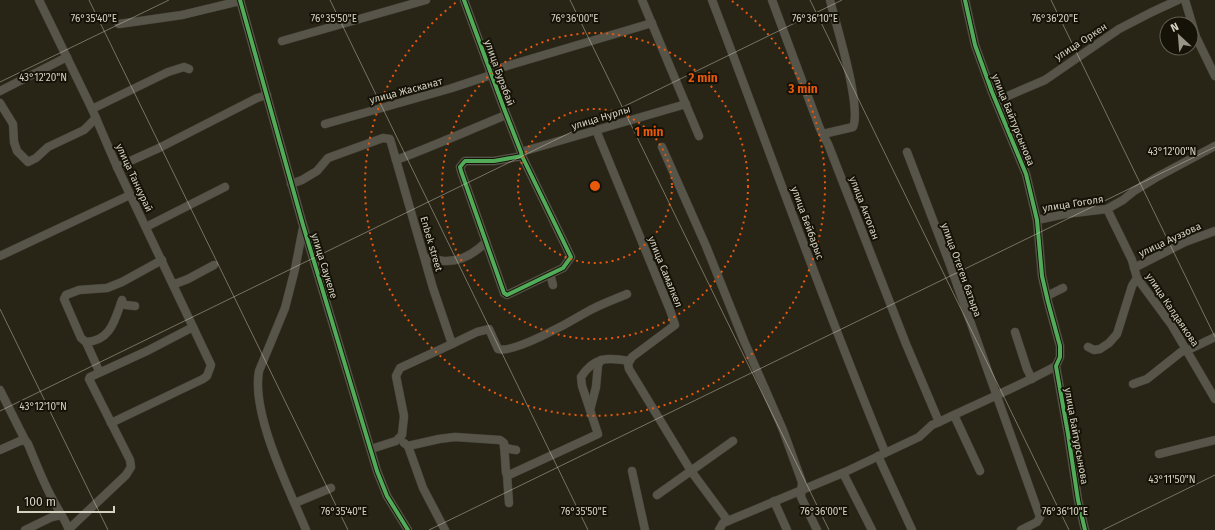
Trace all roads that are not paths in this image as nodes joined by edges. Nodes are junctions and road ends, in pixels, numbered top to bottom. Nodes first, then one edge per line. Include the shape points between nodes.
1 (39, 0) edge
2 (426, 0) edge
3 (464, 0) edge
4 (642, 0) edge
5 (712, 0) edge
6 (772, 0) edge
7 (830, 0) edge
8 (965, 0) edge
9 (1178, 0) edge
10 (1185, 0) edge
11 (240, 1) edge
12 (652, 23) junction
13 (119, 24) dead end
14 (282, 41) dead end
15 (67, 57) junction
16 (189, 69) dead end
17 (491, 73) junction
18 (1215, 76) edge
19 (0, 91) edge
20 (267, 95) junction
21 (996, 101) junction
22 (0, 103) edge
23 (686, 104) junction
24 (92, 109) junction
25 (506, 115) junction
26 (96, 118) junction
27 (325, 124) dead end
28 (596, 130) junction
29 (823, 134) junction
30 (699, 136) dead end
31 (1215, 146) edge
32 (662, 147) dead end
33 (907, 152) dead end
34 (522, 154) junction
35 (396, 160) junction
36 (117, 167) junction
37 (291, 184) junction
38 (225, 187) dead end
39 (130, 195) junction
40 (1106, 209) junction
41 (1037, 220) junction
42 (303, 225) junction
43 (146, 227) junction
44 (1215, 231) edge
45 (486, 242) junction
46 (0, 256) edge
47 (425, 258) junction
48 (162, 260) junction
49 (214, 264) dead end
50 (1134, 268) junction
51 (550, 274) junction
52 (1137, 278) junction
53 (172, 282) junction
54 (553, 285) dead end
55 (1063, 288) dead end
56 (627, 294) dead end
57 (1046, 296) junction
58 (135, 306) dead end
59 (193, 327) junction
60 (1015, 332) dead end
61 (1215, 337) edge
62 (86, 342) junction
63 (452, 344) junction
64 (1088, 347) dead end
65 (1188, 350) junction
66 (601, 360) junction
67 (629, 361) junction
68 (1056, 366) junction
69 (99, 371) junction
70 (1032, 379) junction
71 (1133, 384) dead end
72 (0, 390) edge
73 (996, 395) junction
74 (1215, 399) edge
75 (590, 411) junction
76 (954, 415) junction
77 (939, 422) junction
78 (112, 423) junction
79 (399, 439) junction
80 (25, 440) junction
81 (1215, 440) edge
82 (733, 441) dead end
83 (408, 446) junction
84 (504, 447) junction
85 (371, 449) junction
86 (0, 450) edge
87 (516, 450) dead end
88 (881, 454) junction
89 (1159, 454) dead end
90 (980, 470) dead end
91 (632, 471) dead end
92 (691, 471) junction
93 (843, 473) junction
94 (507, 475) junction
95 (331, 488) dead end
96 (802, 490) junction
97 (657, 495) dead end
98 (774, 501) junction
99 (509, 502) dead end
100 (295, 503) junction
101 (63, 518) junction
102 (728, 521) junction
103 (76, 522) junction
104 (25, 530) edge
105 (69, 530) edge
106 (306, 530) edge
107 (408, 530) edge
108 (445, 530) edge
109 (645, 530) edge
110 (719, 530) edge
111 (787, 530) edge
112 (818, 530) edge
113 (872, 530) edge
114 (912, 530) edge
115 (1022, 530) edge
116 (1085, 530) edge

1 - 15 street, улица Танкурай
2 - 14 street
3 - 17 street, улица Бурабай
4 - 12 street
5 - 88 street, улица Бейбарыс
6 - 29 street, улица Актоган
7 - 29 street via 853,95 855,122 853,126
8 - 21 street, улица Байтурсынова via 975,45
9 - 21 street, улица Оркен via 1119,29 1045,80
10 - 18 street via 1196,37
11 - 13 street via 182,15
11 - 20 street, улица Саукеле
12 - 17 street, улица Жасканат
12 - 23 street
15 - 19 street
15 - 24 street, улица Танкурай
16 - 24 street via 184,67 168,72
17 - 25 street, улица Бурабай
17 - 27 street, улица Жасканат via 452,88
20 - 36 street
20 - 37 street, улица Саукеле
21 - 41 street, улица Байтурсынова via 1026,174
22 - 26 street via 13,124 14,142 28,162 48,147 84,130
23 - 28 street, улица Нурлы
23 - 30 street
24 - 26 street, улица Танкурай
25 - 34 street, улица Бурабай
25 - 35 street
26 - 36 street, улица Танкурай
28 - 34 street, улица Нурлы
28 - 67 street, улица Самалкел via 675,325
29 - 77 street, улица Актоган
31 - 40 street, улица Гоголя via 1157,177
32 - 96 street via 782,430 800,475
33 - 73 street, улица Отеген батыра
34 - 45 street, улица Нурлы via 494,161 465,161 460,167
34 - 51 street, улица Бурабай via 571,257 563,268
35 - 37 street, Enbek street via 390,139 383,138 328,158 317,171
35 - 47 street, Enbek street
36 - 39 street, улица Танкурай
37 - 42 street, улица Саукеле
38 - 43 street
39 - 43 street, улица Танкурай
39 - 46 street
40 - 41 street, улица Гоголя
40 - 50 street, улица Калдаякова
41 - 57 street, улица Байтурсынова
42 - 85 street, улица Саукеле
42 - 100 street via 285,308 259,371 258,380 264,421 273,451
43 - 48 street, улица Танкурай
44 - 50 street, улица Ауэзова via 1185,242
45 - 47 street via 474,252 459,259 445,261
45 - 51 street via 505,294 510,294
47 - 63 street, Enbek street
48 - 53 street, улица Танкурай
48 - 62 street via 107,288 80,290 66,295 64,299 69,311 81,338
49 - 53 street via 188,279 175,284
50 - 52 street, улица Калдаякова
51 - 54 street
52 - 64 street via 1132,286 1117,334 1100,349
52 - 65 street, улица Калдаякова
53 - 59 street, улица Танкурай
55 - 57 street
56 - 63 street via 509,349 498,349 489,329
57 - 68 street, улица Байтурсынова via 1060,346 1060,358
58 - 62 street via 126,305 121,301 112,327 103,336
59 - 69 street
59 - 78 street, улица Танкурай via 211,365 207,376
60 - 70 street
61 - 65 street
62 - 69 street
63 - 79 street via 400,368 397,372 404,416
65 - 71 street via 1175,356 1147,378
65 - 74 street, улица Калдаякова
66 - 67 street via 604,358
66 - 75 street
66 - 75 street via 586,369 580,377
67 - 92 street via 629,369
68 - 70 street
68 - 116 street, улица Байтурсынова
69 - 78 street via 89,379
70 - 73 street
72 - 80 street
73 - 76 street
73 - 115 street, улица Отеген батыра via 1040,517 1037,522
75 - 94 street via 598,434
76 - 77 street
76 - 90 street
77 - 88 street via 919,437
78 - 103 street via 130,460 131,468
79 - 83 street
79 - 85 street
80 - 86 street
80 - 101 street
81 - 89 street
82 - 92 street
83 - 84 street via 455,437 500,440 503,441
83 - 108 street via 423,488
84 - 87 street
84 - 94 street
85 - 107 street, улица Саукеле via 387,496
88 - 93 street
88 - 114 street, улица Бейбарыс
91 - 109 street
92 - 97 street
92 - 102 street
93 - 96 street
93 - 113 street
94 - 99 street
95 - 100 street
96 - 98 street
96 - 112 street via 801,497
98 - 102 street
98 - 111 street
100 - 106 street
101 - 103 street via 72,524
101 - 104 street via 52,517
101 - 105 street
102 - 110 street via 723,523
103 - 105 street

